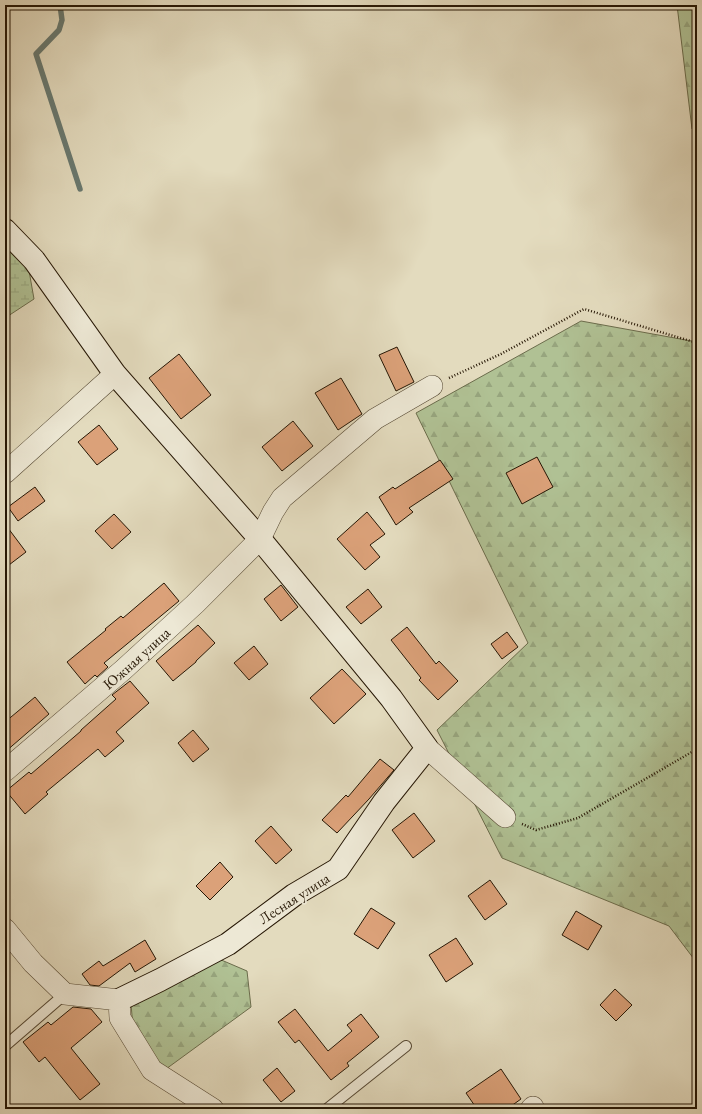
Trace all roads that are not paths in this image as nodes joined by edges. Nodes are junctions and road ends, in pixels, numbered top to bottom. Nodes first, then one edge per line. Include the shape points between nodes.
1 (5, 230) edge
2 (115, 374) junction
3 (432, 386) road end
4 (5, 472) edge
5 (260, 539) junction
6 (427, 748) junction
7 (5, 771) edge
8 (504, 817) road end
9 (5, 929) edge
10 (65, 994) junction
11 (119, 1000) junction
12 (5, 1046) edge
13 (406, 1046) dead end
14 (213, 1109) edge
15 (327, 1109) edge

1 - 2 street via 34,260
2 - 4 street
2 - 5 street
3 - 5 street, Южная улица via 375,419 282,498
5 - 6 street via 391,698
5 - 7 street, Южная улица via 195,604 123,670
6 - 8 street
6 - 11 street, Лесная улица via 384,802 338,869 294,895 228,944
9 - 10 street via 33,963
10 - 11 street
10 - 12 lane
11 - 14 street via 120,1018 152,1070
13 - 15 lane

